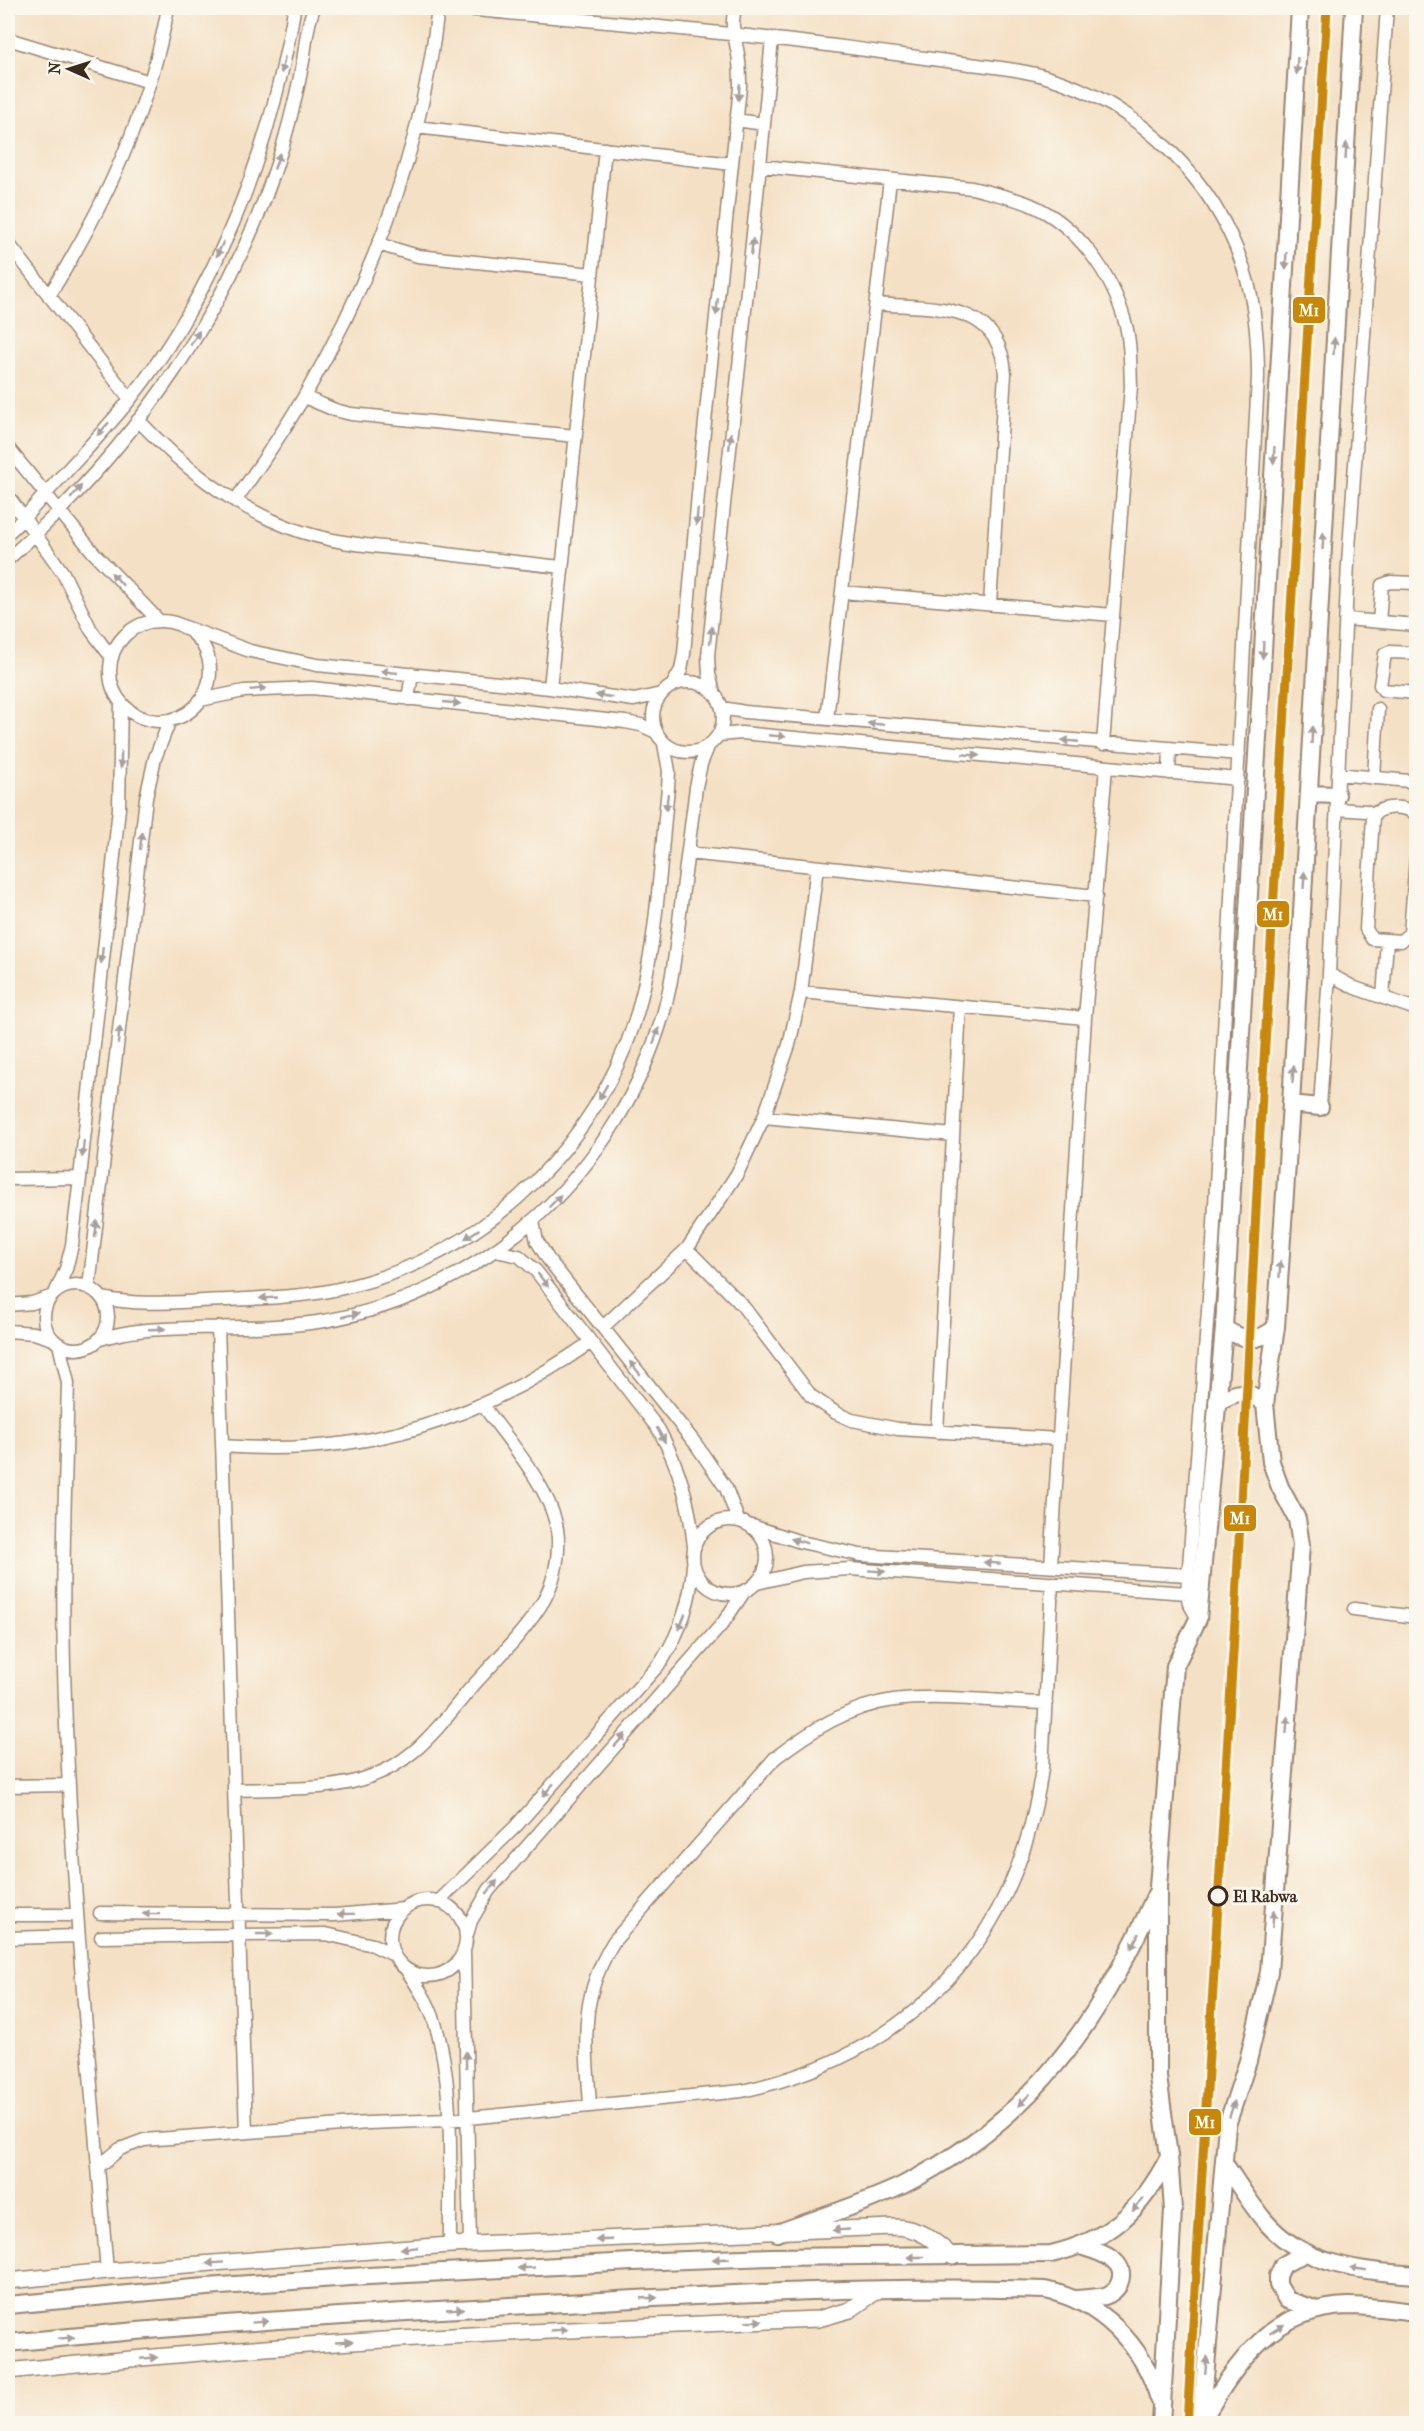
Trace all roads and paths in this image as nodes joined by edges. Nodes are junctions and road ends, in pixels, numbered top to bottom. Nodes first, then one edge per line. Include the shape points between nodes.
1 (168, 8) edge
2 (294, 8) edge
3 (314, 8) edge
4 (438, 8) edge
5 (454, 8) edge
6 (736, 8) edge
7 (1300, 8) edge
8 (1354, 8) edge
9 (1387, 8) edge
10 (734, 35) junction
11 (288, 38) junction
12 (772, 38) junction
13 (8, 39) edge
14 (306, 41) junction
15 (150, 82) junction
16 (736, 120) junction
17 (764, 124) junction
18 (416, 127) junction
19 (605, 149) junction
20 (732, 164) junction
21 (761, 166) junction
22 (890, 180) junction
23 (8, 243) edge
24 (378, 244) junction
25 (592, 274) junction
26 (49, 296) junction
27 (877, 304) junction
28 (304, 397) junction
29 (130, 399) junction
30 (138, 420) junction
31 (576, 436) junction
32 (8, 448) edge
33 (44, 494) junction
34 (8, 496) edge
35 (235, 501) junction
36 (59, 512) junction
37 (25, 517) junction
38 (8, 533) edge
39 (36, 534) junction
40 (8, 559) edge
41 (562, 567) junction
42 (1416, 583) edge
43 (842, 592) junction
44 (990, 604) junction
45 (1113, 615) junction
46 (1346, 619) junction
47 (159, 621) junction
48 (1379, 622) junction
49 (1416, 625) edge
50 (185, 627) junction
51 (1416, 653) edge
52 (112, 658) junction
53 (412, 674) junction
54 (673, 684) junction
55 (550, 688) junction
56 (714, 692) junction
57 (1416, 693) edge
58 (661, 694) junction
59 (408, 699) junction
60 (200, 700) junction
61 (121, 702) junction
62 (722, 708) junction
63 (1378, 709) dead end
64 (827, 719) junction
65 (170, 720) junction
66 (656, 732) junction
67 (719, 735) junction
68 (664, 744) junction
69 (1102, 744) junction
70 (708, 747) junction
71 (1170, 749) junction
72 (1239, 754) junction
73 (1106, 767) junction
74 (1169, 773) junction
75 (1338, 774) junction
76 (1374, 778) junction
77 (1416, 778) edge
78 (1238, 779) junction
79 (1309, 794) junction
80 (1337, 802) junction
81 (1374, 814) junction
82 (1416, 814) edge
83 (688, 853) junction
84 (1416, 858) edge
85 (817, 867) junction
86 (1096, 896) junction
87 (1387, 940) junction
88 (1329, 974) junction
89 (801, 992) junction
90 (1383, 998) junction
91 (960, 1008) junction
92 (1416, 1009) edge
93 (1085, 1018) junction
94 (1291, 1104) junction
95 (1320, 1107) joint
96 (764, 1117) junction
97 (952, 1135) junction
98 (80, 1178) junction
99 (8, 1179) edge
100 (533, 1222) junction
101 (687, 1249) junction
102 (496, 1251) junction
103 (89, 1287) junction
104 (53, 1294) junction
105 (103, 1298) junction
106 (8, 1305) edge
107 (218, 1327) junction
108 (603, 1327) junction
109 (1276, 1327) junction
110 (1224, 1328) junction
111 (8, 1331) edge
112 (100, 1339) junction
113 (56, 1341) junction
114 (591, 1342) junction
115 (1217, 1402) junction
116 (1265, 1404) junction
117 (483, 1405) junction
118 (937, 1432) junction
119 (1059, 1439) junction
120 (222, 1446) junction
121 (738, 1520) junction
122 (752, 1526) junction
123 (694, 1546) junction
124 (693, 1565) junction
125 (1051, 1566) junction
126 (1188, 1575) junction
127 (757, 1582) junction
128 (1052, 1583) junction
129 (744, 1592) junction
130 (1187, 1593) junction
131 (1354, 1609) dead end
132 (1416, 1617) edge
133 (1198, 1619) junction
134 (1046, 1703) junction
135 (69, 1785) junction
136 (8, 1786) edge
137 (234, 1790) junction
138 (1158, 1887) junction
139 (438, 1902) junction
140 (404, 1909) junction
141 (100, 1913) dead end
142 (8, 1915) edge
143 (77, 1915) junction
144 (239, 1915) junction
145 (239, 1934) junction
146 (78, 1936) junction
147 (101, 1937) dead end
148 (8, 1938) edge
149 (465, 1944) junction
150 (394, 1955) junction
151 (406, 1969) junction
152 (590, 2105) junction
153 (467, 2118) junction
154 (448, 2120) junction
155 (246, 2132) junction
156 (1169, 2156) junction
157 (1224, 2163) junction
158 (98, 2167) junction
159 (777, 2233) junction
160 (470, 2244) junction
161 (450, 2245) junction
162 (1080, 2246) junction
163 (1305, 2253) junction
164 (953, 2257) junction
165 (107, 2271) junction
166 (1416, 2275) edge
167 (8, 2281) edge
168 (877, 2290) junction
169 (1076, 2300) junction
170 (8, 2305) edge
171 (1318, 2310) junction
172 (1416, 2312) edge
173 (8, 2343) edge
174 (8, 2371) edge
175 (1162, 2417) edge
176 (1201, 2423) edge

1 - 15 street
2 - 11 street
3 - 14 street
4 - 18 street via 434,47
5 - 10 street
6 - 10 street
7 -> 110 main road
79 -> 8 main road
9 - 46 street
10 - 12 street
10 -> 16 street via 740,74
11 - 14 street
11 -> 29 street via 255,167 226,235 197,298
12 - 17 street
12 - 72 street via 1043,76 1087,93 1128,116 1178,158 1207,194 1237,251 1252,302 1258,344
13 - 15 street
30 -> 14 street via 192,344 237,262 283,145
15 - 26 street via 107,194
16 - 17 street
16 - 20 street
17 - 21 street
18 - 19 street
18 - 24 street
19 - 20 street
19 - 25 street
20 -> 54 street via 684,654
21 - 22 street
56 -> 21 street via 708,656
22 - 27 street
22 - 45 street via 972,188 1032,205 1082,242 1116,294 1126,324 1131,386
23 - 26 street
24 - 25 street via 418,256
24 - 28 street
25 - 31 street
26 - 29 street
27 - 43 street
27 - 44 street via 964,313 990,330 999,343 1005,374
28 - 31 street via 351,414
28 - 35 street
29 -> 33 street
30 - 35 street via 185,465
36 -> 30 street
31 - 41 street
32 - 33 street
33 - 36 street
33 - 37 street
34 - 37 street
35 - 41 street via 290,528 347,543
36 - 39 street
47 -> 36 street
37 - 38 street
37 - 39 street
39 - 40 street
39 - 52 street via 67,580 91,630
41 - 55 street
42 - 48 street via 1382,585
43 - 44 street
43 - 64 street
44 - 45 street
45 - 69 street
46 - 48 street
46 - 75 street
47 - 50 street
47 - 52 street via 132,629 119,642
48 - 49 street
53 -> 50 street via 283,659
50 - 60 street via 204,647 209,665 208,683
51 - 57 street via 1385,654 1380,685 1383,690
52 - 61 street via 112,686
53 - 55 street
53 - 59 street
54 - 56 street via 694,682
54 - 58 street
58 -> 55 street via 634,700
56 - 62 street
58 - 66 street via 653,712
60 -> 59 street via 289,687
59 -> 66 street via 633,723
60 - 65 street
61 - 65 street via 143,718
61 -> 98 street via 119,808
62 - 64 street
62 - 67 street
63 - 76 street
69 -> 64 street
103 -> 65 street via 146,798 155,758
66 - 68 street
67 - 70 street
67 -> 73 street via 742,733
68 - 70 street via 678,751
68 -> 105 street via 668,789 648,968 639,1005 607,1085 572,1142 547,1171 497,1216 457,1243 397,1272 352,1286 276,1298 147,1303
69 - 71 street
70 - 83 street via 698,774
71 - 72 street
71 - 74 street
72 - 78 street
73 - 74 street
73 - 86 street
74 - 78 street
75 - 76 street
75 - 80 street
76 - 77 street
78 - 126 street via 1213,1243
79 - 80 main road
94 -> 79 main road
80 - 81 street
80 - 88 street
81 - 82 street via 1385,808
81 - 87 street via 1366,929 1372,939
83 - 85 street
100 -> 83 street via 570,1186 605,1140 646,1064 671,980
84 - 87 street via 1410,933 1401,941
85 - 86 street
85 - 89 street
86 - 93 street
87 - 90 street
88 - 90 street
88 - 95 street
89 - 91 street
89 - 96 street via 789,1044
90 - 92 street
91 - 93 street
91 - 97 street
93 - 119 street
94 - 95 main road
109 -> 94 main road
96 - 97 street
96 - 101 street via 732,1181
97 - 118 street
98 - 99 street
98 - 104 street via 66,1269
100 - 102 street
100 - 108 street via 542,1250
101 - 108 street
101 - 118 street via 742,1305 789,1369 822,1405 869,1424
107 -> 102 street via 288,1325 361,1313 431,1288
102 -> 114 street via 508,1252 528,1263
103 - 104 street via 72,1284
103 - 105 street
104 - 106 street via 32,1303
104 - 113 street via 46,1305 44,1323
105 - 112 street via 108,1323
112 -> 107 street via 136,1330
107 - 120 street
121 -> 108 street via 717,1474
109 - 110 main road via 1263,1336 1248,1339
109 - 116 main road
110 - 115 main road
111 - 113 street via 33,1332
112 - 113 street via 76,1349
113 - 135 street via 68,1383 63,1636
114 - 117 street via 556,1366
114 -> 123 street via 659,1430 673,1457 684,1485
115 - 116 main road via 1245,1391
115 - 133 main road
157 -> 116 main road via 1227,2125 1248,2061 1269,1972 1301,1545 1297,1519 1271,1462
117 - 120 street via 432,1425 378,1438 313,1447
117 - 137 street via 546,1496 555,1516 558,1560 543,1601 431,1734 395,1765 351,1783
118 - 119 street
119 - 125 street
120 - 137 street
121 - 122 street
121 - 123 street via 706,1527
125 -> 122 street via 860,1555
122 - 127 street via 761,1535 767,1553 764,1572
123 - 124 street
124 - 129 street via 712,1590
124 -> 139 street via 685,1615 662,1661 516,1826
125 - 126 street
126 - 130 street
127 -> 128 street via 803,1572 850,1569
127 - 129 street
128 - 130 street
128 - 134 street
149 -> 129 street via 471,1921 489,1890 723,1623
130 - 133 street
131 - 132 street
133 - 138 main road via 1175,1666
134 - 152 street via 1039,1797 1028,1842 989,1926 930,1997 864,2047 810,2073 776,2084 742,2091
134 - 152 street via 892,1700 830,1721 775,1758 614,1941 601,1961 592,1983 585,2030
135 - 136 street
135 - 143 street
137 - 144 street
138 - 156 main road via 1158,2077
138 -> 159 main road via 1135,1942 1083,2030 1057,2065 1011,2112 959,2152 910,2181
139 - 140 street via 420,1902
139 - 149 street via 458,1916 464,1926
140 -> 144 street via 358,1914
140 - 150 street via 391,1930
144 -> 141 street
142 - 143 street
143 - 146 street
144 - 145 street
145 - 147 street
145 -> 150 street via 326,1934 372,1945
145 - 155 street
146 - 148 street
146 - 158 street
149 - 151 street via 457,1963 446,1972 418,1975
153 -> 149 street
150 - 151 street
151 - 154 street via 421,1991 440,2039
152 - 153 street
153 - 154 street
153 - 160 street
154 - 155 street
154 - 161 street
155 - 158 street via 144,2140 120,2149
156 -> 162 main road via 1150,2191 1131,2214
156 - 175 main road via 1173,2230
157 - 163 main road via 1263,2219
176 -> 157 main road
158 - 165 street
159 -> 160 street
164 -> 159 street via 929,2236 902,2228
160 - 161 street
161 -> 165 street
162 - 164 main road via 1034,2256
162 - 169 main road via 1113,2259 1121,2275 1114,2291 1106,2296
166 -> 163 main road via 1342,2267
163 - 171 main road via 1283,2265 1278,2285 1287,2300
164 -> 170 main road via 632,2262 260,2283
165 - 167 street
168 - 169 main road via 1045,2290
173 -> 168 main road via 381,2313
174 -> 168 street via 325,2343 818,2319 850,2310
169 - 175 main road via 1112,2324 1132,2345 1154,2382
171 - 172 main road via 1359,2306
176 -> 171 main road via 1248,2352 1275,2329

